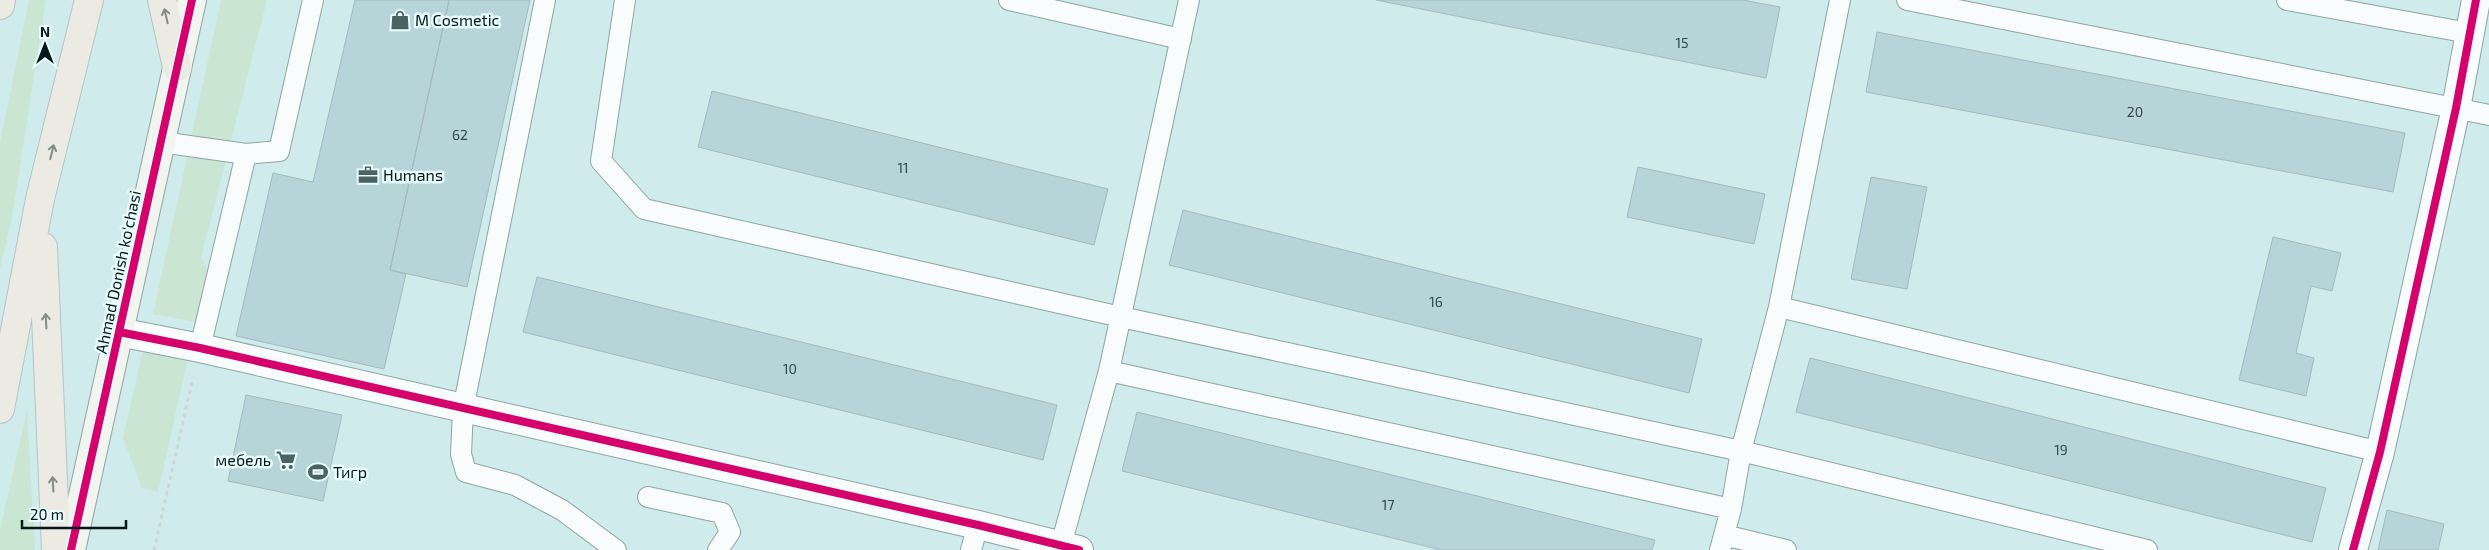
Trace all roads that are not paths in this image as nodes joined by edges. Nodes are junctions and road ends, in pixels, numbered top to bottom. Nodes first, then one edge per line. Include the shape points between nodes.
1 (1, 0) edge
2 (89, 0) edge
3 (162, 0) edge
4 (192, 0) edge
5 (313, 0) edge
6 (545, 0) edge
7 (625, 0) edge
8 (1008, 0) edge
9 (1189, 0) edge
10 (1840, 0) edge
11 (1907, 0) edge
12 (2287, 0) edge
13 (2476, 0) edge
14 (0, 5) edge
15 (2469, 33) junction
16 (1181, 39) junction
17 (178, 67) junction
18 (2456, 108) junction
19 (2489, 115) edge
20 (161, 142) junction
21 (246, 154) junction
22 (40, 199) junction
23 (1779, 307) junction
24 (1121, 317) junction
25 (119, 332) junction
26 (200, 348) junction
27 (1109, 371) junction
28 (462, 409) junction
29 (0, 410) edge
30 (1741, 451) junction
31 (2380, 452) junction
32 (648, 497) dead end
33 (1731, 509) junction
34 (975, 538) edge
35 (1722, 542) edge
36 (1070, 548) edge
37 (56, 550) edge
38 (71, 550) edge
39 (616, 550) edge
40 (718, 550) edge
41 (1786, 550) edge
42 (2147, 550) edge
43 (2353, 550) edge

1 - 14 main road
22 -> 2 main road
17 -> 3 main road
4 - 17 street, Ahmad Donish ko'chasi
5 - 21 lane via 279,151
6 - 28 lane
7 - 24 lane via 601,161 644,208
8 - 16 lane
9 - 16 lane
10 - 23 lane
11 - 18 lane
12 - 15 lane
13 - 15 street
15 - 18 street
16 - 24 lane
17 - 20 street, Ahmad Donish ko'chasi
18 - 19 lane
18 - 31 street
20 - 21 lane
20 - 25 street, Ahmad Donish ko'chasi
21 - 26 lane
22 - 29 main road
37 -> 22 main road
23 - 30 lane
23 - 31 lane
24 - 27 lane
24 - 30 lane
25 - 26 street
25 - 38 street, Ahmad Donish ko'chasi
26 - 28 street
27 - 33 lane
27 - 36 lane
28 - 34 street
28 - 39 lane via 461,454 466,472 515,485 562,510
30 - 33 lane
30 - 42 lane
31 - 43 street
32 - 40 lane via 722,513 730,532
33 - 35 lane
34 - 36 street
35 - 41 lane

